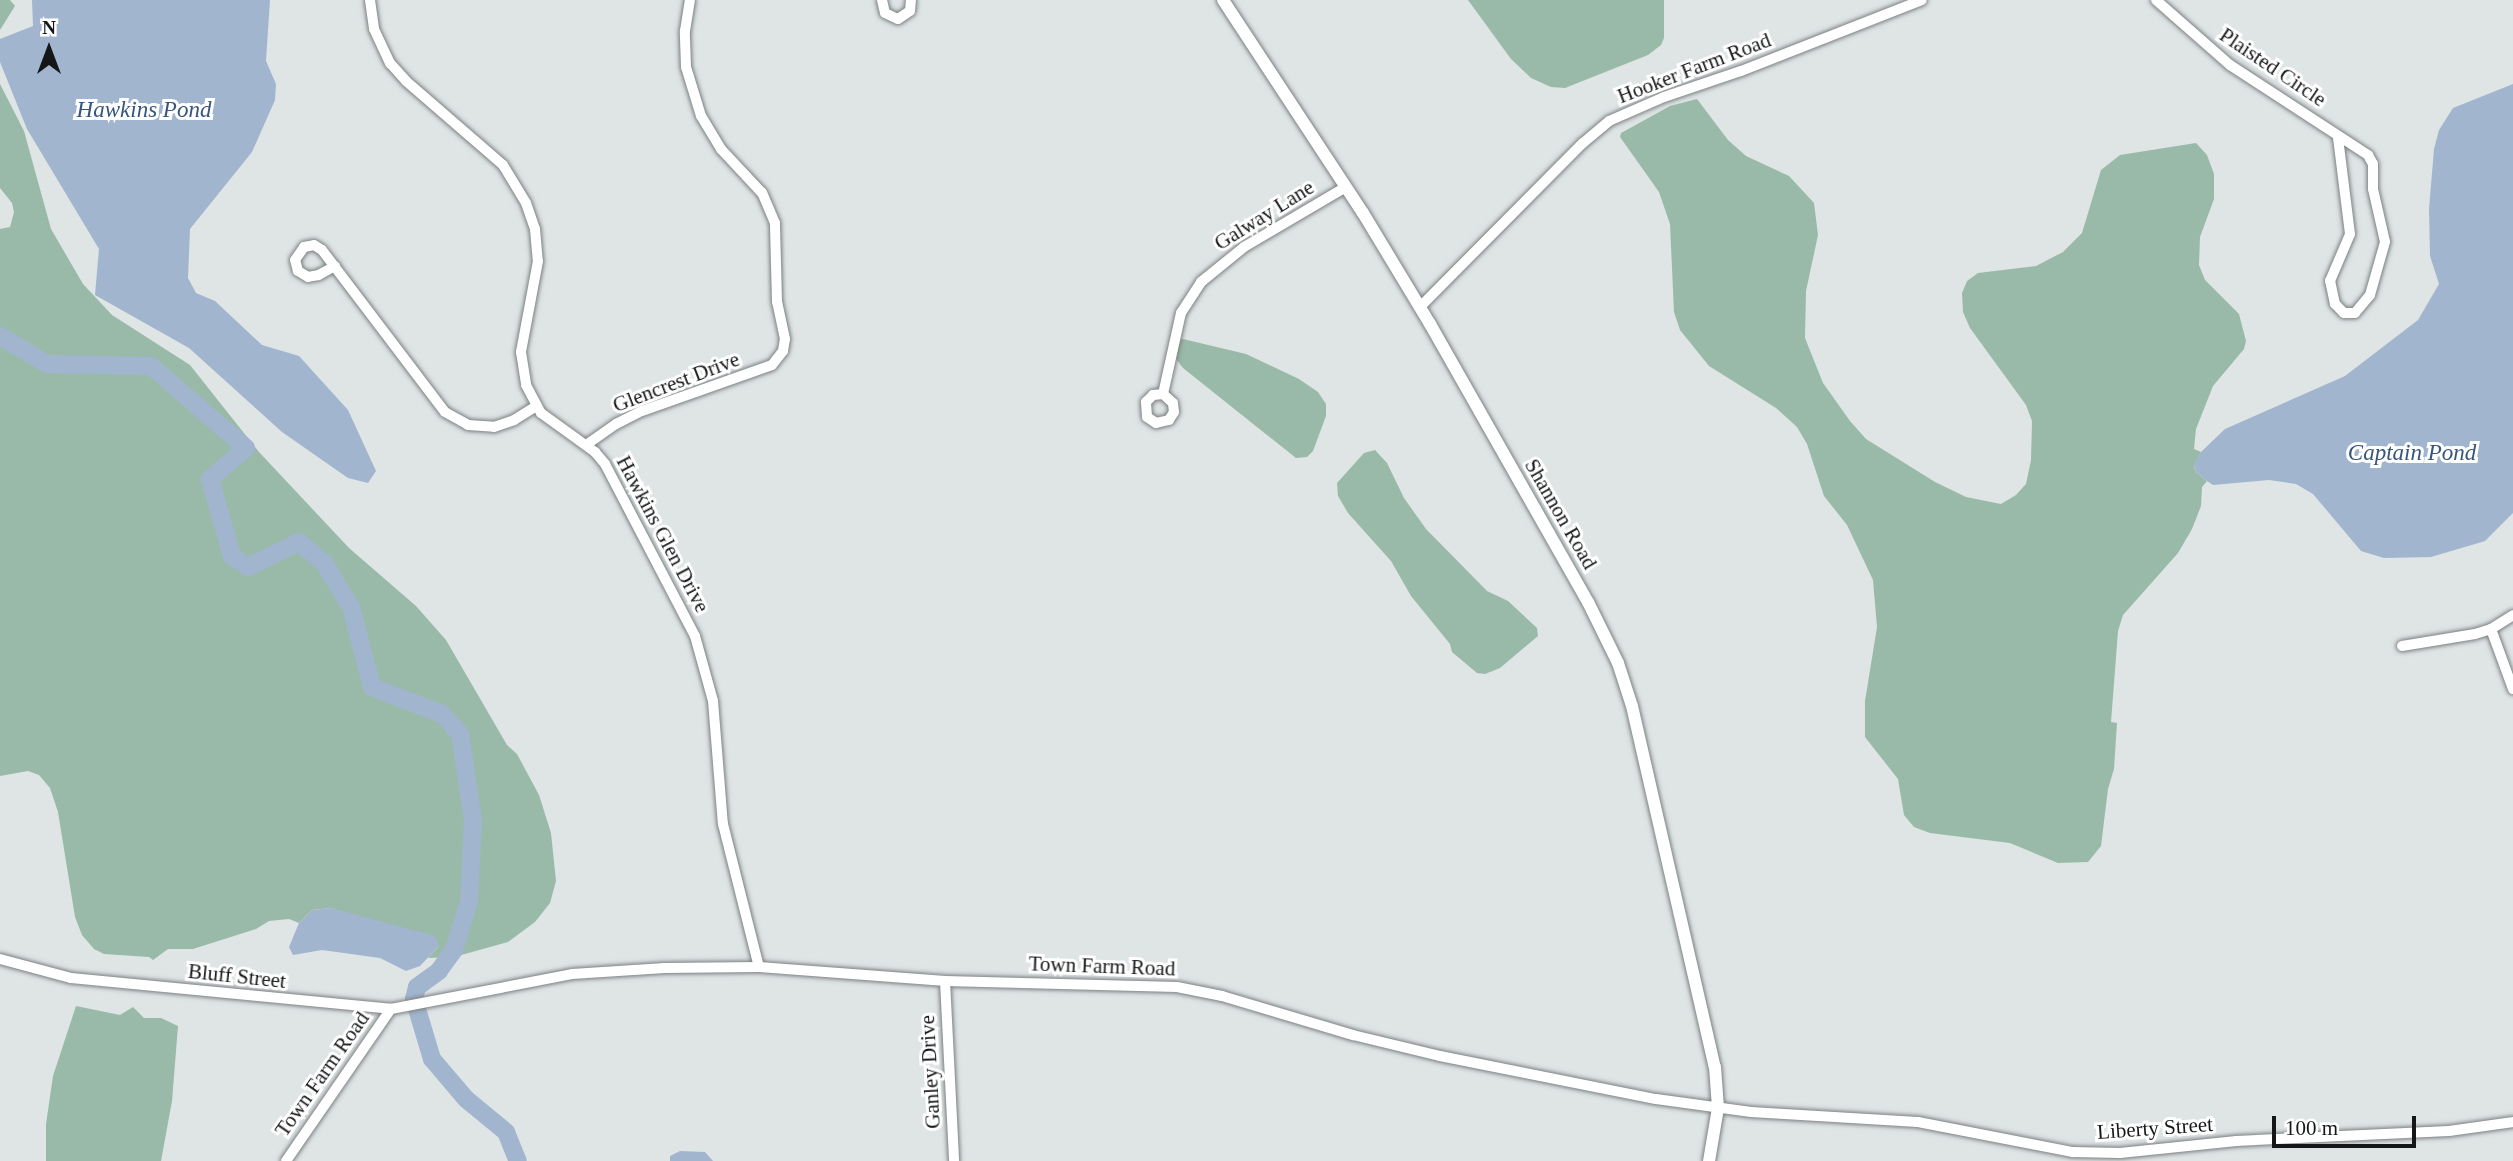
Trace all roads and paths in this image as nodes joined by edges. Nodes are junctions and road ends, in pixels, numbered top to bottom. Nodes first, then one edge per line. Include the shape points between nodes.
1 (370, 0) edge
2 (690, 0) edge
3 (882, 0) edge
4 (911, 0) edge
5 (1223, 0) edge
6 (1922, 0) edge
7 (2156, 0) edge
8 (1895, 5) edge
9 (2338, 138) junction
10 (1344, 188) junction
11 (335, 266) dead end
12 (1420, 307) junction
13 (1163, 394) dead end
14 (536, 407) junction
15 (586, 445) junction
16 (2513, 615) edge
17 (2491, 629) junction
18 (2402, 646) dead end
19 (2513, 690) edge
20 (0, 959) edge
21 (759, 967) junction
22 (945, 981) junction
23 (472, 994) joint
24 (391, 1009) junction
25 (1718, 1108) junction
26 (2513, 1122) edge
27 (2145, 1156) edge
28 (286, 1161) edge
29 (954, 1161) edge
30 (1709, 1161) edge

1 - 14 street via 374,29 390,63 503,165 526,203 536,235 538,268 521,359
2 - 15 street, Glencrest Drive via 686,67 701,116 721,149 762,194 775,223 777,302 785,339 780,357 772,365 642,411
3 - 4 street via 885,13 898,19 910,11
5 - 10 street, Shannon Road
6 - 8 street, Hooker Farm Road
7 - 9 street, Plaisted Circle via 2230,65 2329,127
8 - 12 street, Hooker Farm Road via 1609,121
9 - 9 street, Plaisted Circle via 2360,148 2373,164 2373,189 2384,230 2384,253 2370,295 2355,313 2344,313 2335,304 2330,281 2350,234
10 - 12 street, Shannon Road
10 - 13 street, Galway Lane via 1244,247 1201,282 1181,313
11 - 14 street via 445,412 468,425 494,428
12 - 25 street, Shannon Road via 1618,663 1711,1045
14 - 15 street, Hawkins Glen Drive
15 - 21 street, Hawkins Glen Drive via 610,472 701,652 713,701 723,824
16 - 17 street
17 - 18 street
17 - 19 street
20 - 24 street, Bluff Street via 71,978
21 - 22 street, Town Farm Road
21 - 23 street, Town Farm Road via 594,971
22 - 25 street, Town Farm Road via 1177,987 1440,1056
22 - 29 street, Ganley Drive
23 - 24 street, Bluff Street
24 - 28 street, Town Farm Road
25 - 27 street, Liberty Street via 1895,1119 2073,1152
25 - 30 street, Shannon Road
26 - 27 street, Liberty Street via 2449,1131 2236,1141

